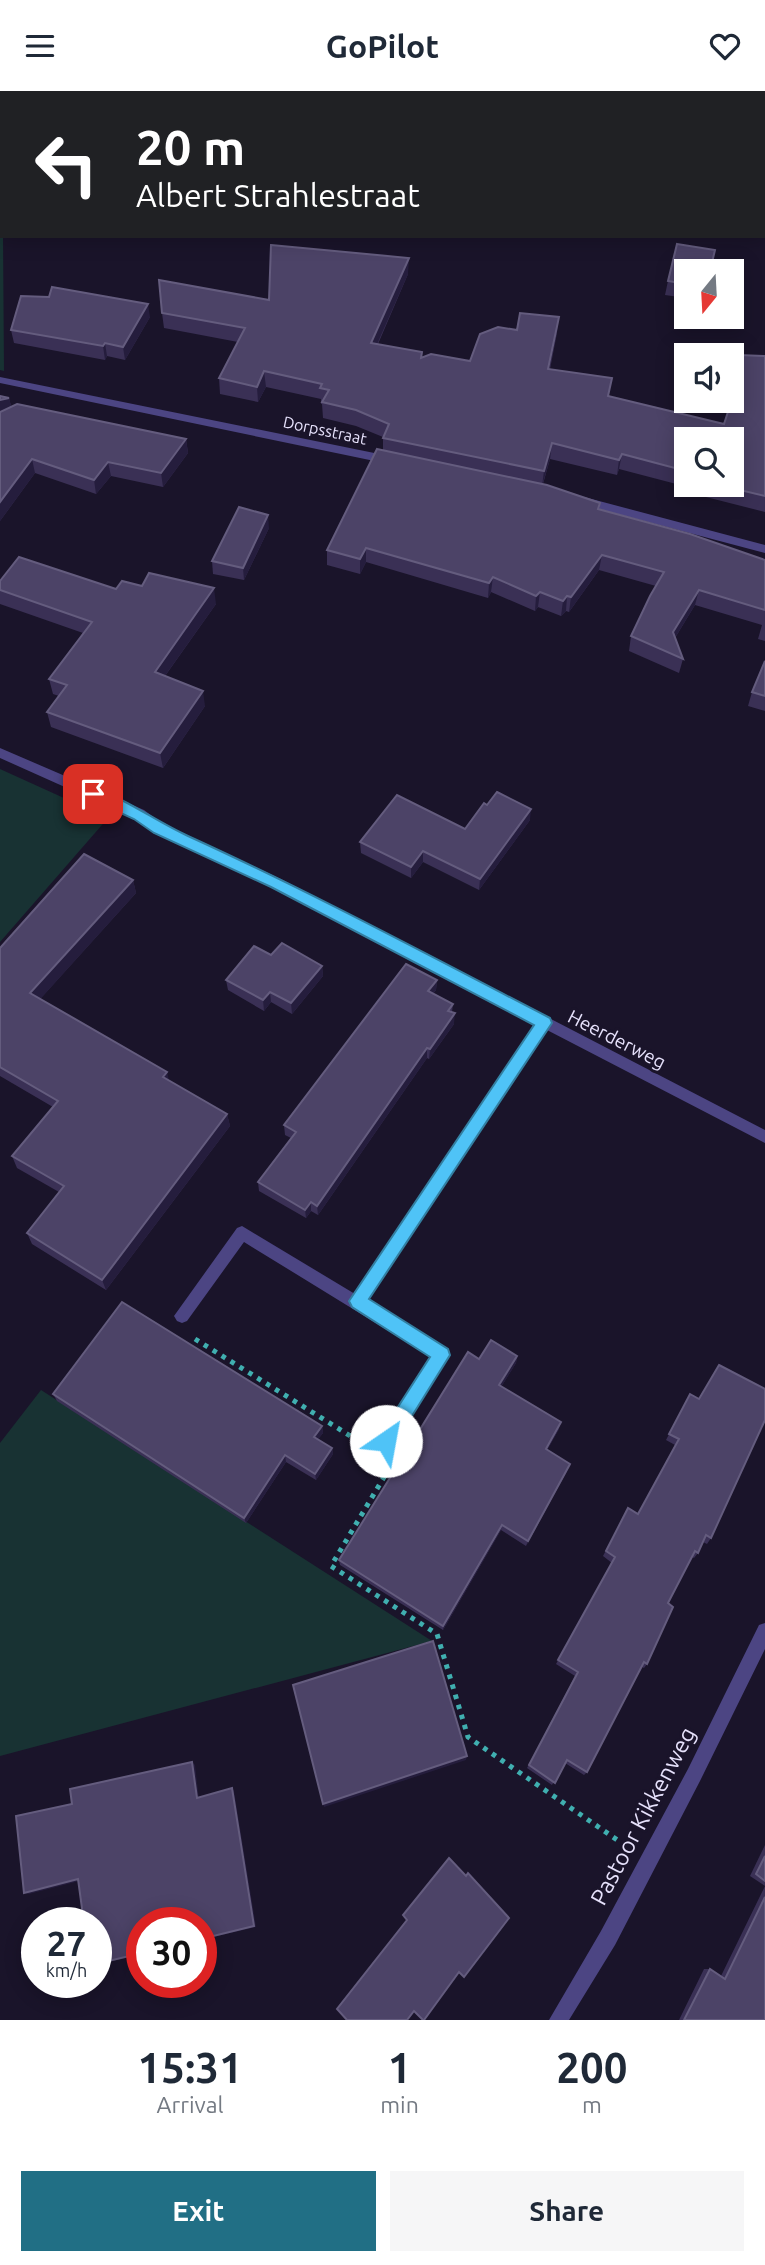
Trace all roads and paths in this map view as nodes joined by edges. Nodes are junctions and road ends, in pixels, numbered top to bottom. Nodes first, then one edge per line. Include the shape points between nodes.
1 (0, 380) edge
2 (402, 463) edge
3 (567, 498) edge
4 (765, 549) edge
5 (0, 753) edge
6 (544, 1023) junction
7 (765, 1137) edge
8 (358, 1301) junction
9 (182, 1316) dead end
10 (188, 1334) dead end
11 (386, 1441) dead end
12 (367, 1447) dead end
13 (385, 1458) dead end
14 (765, 1631) edge
15 (647, 1860) junction
16 (558, 2020) edge

1 - 2 street, Dorpsstraat
3 - 4 street
5 - 6 street, Heerderweg via 139,814 159,829 276,883
6 - 7 street, Heerderweg
6 - 8 street
8 - 9 street via 242,1233
8 - 11 street via 442,1355
10 - 12 path
13 - 15 path via 392,1463 331,1566 437,1634 468,1737
14 - 15 street, Pastoor Kikkenweg
15 - 16 street, Pastoor Kikkenweg via 589,1973

